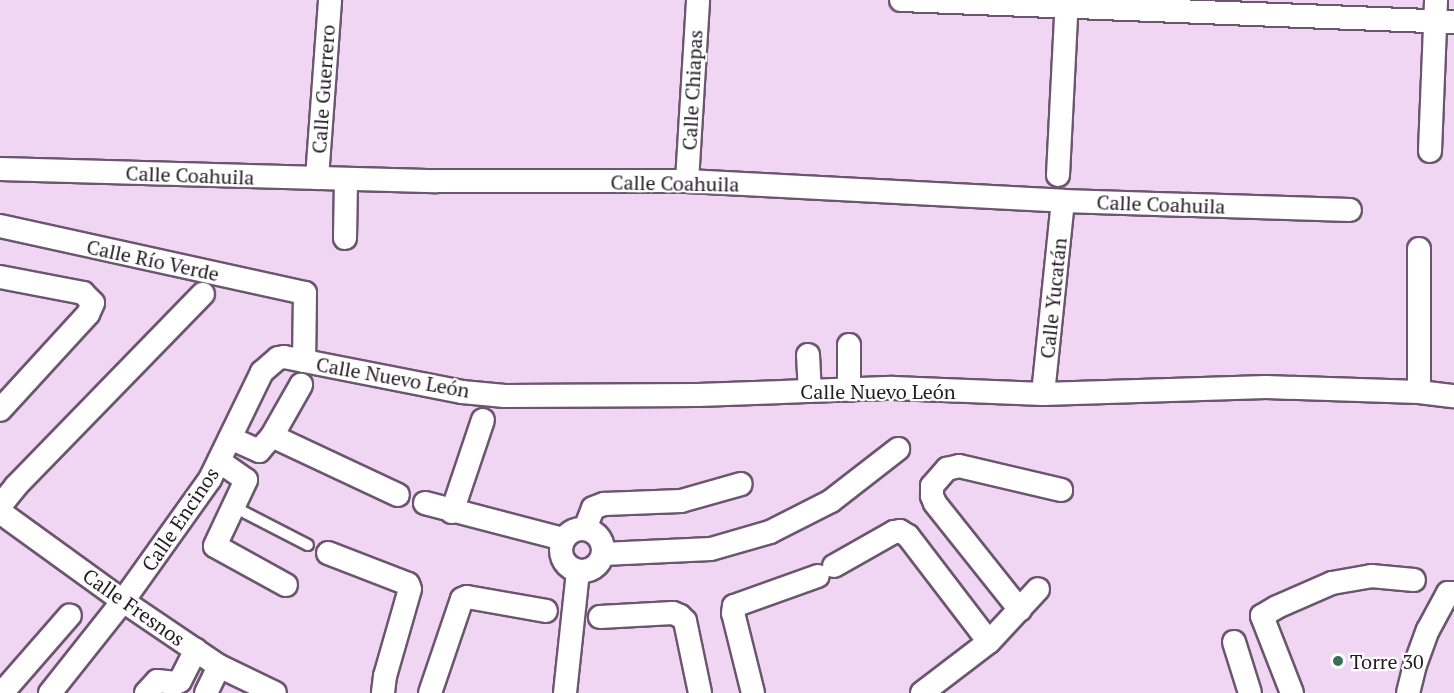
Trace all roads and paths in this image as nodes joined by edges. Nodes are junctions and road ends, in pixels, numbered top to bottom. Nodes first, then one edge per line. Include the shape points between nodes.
1 (330, 0) edge
2 (698, 0) edge
3 (901, 0) edge
4 (1067, 2) edge
5 (1441, 14) edge
6 (1430, 151) dead end
7 (0, 169) edge
8 (1058, 176) dead end
9 (317, 178) junction
10 (346, 179) junction
11 (687, 181) junction
12 (1063, 201) junction
13 (1350, 210) dead end
14 (0, 226) edge
15 (345, 238) dead end
16 (1419, 249) dead end
17 (0, 277) edge
18 (203, 294) dead end
19 (849, 345) dead end
20 (808, 355) dead end
21 (304, 361) junction
22 (301, 385) dead end
23 (849, 390) junction
24 (810, 391) junction
25 (1419, 392) junction
26 (1043, 394) junction
27 (1454, 396) edge
28 (0, 410) edge
29 (483, 420) dead end
30 (272, 436) junction
31 (230, 438) junction
32 (898, 449) dead end
33 (219, 461) junction
34 (741, 484) dead end
35 (1061, 490) dead end
36 (398, 495) dead end
37 (425, 503) dead end
38 (0, 506) edge
39 (234, 507) junction
40 (0, 512) edge
41 (452, 512) junction
42 (585, 529) junction
43 (563, 539) junction
44 (318, 549) joint
45 (603, 554) junction
46 (578, 572) junction
47 (1414, 579) dead end
48 (286, 585) dead end
49 (1038, 589) dead end
50 (1454, 593) edge
51 (123, 601) junction
52 (1020, 610) junction
53 (546, 611) dead end
54 (70, 615) dead end
55 (600, 617) dead end
56 (989, 642) junction
57 (1234, 642) dead end
58 (196, 650) junction
59 (219, 666) junction
60 (1279, 692) edge
61 (2, 693) edge
62 (50, 693) edge
63 (146, 693) edge
64 (206, 693) edge
65 (275, 693) edge
66 (383, 693) edge
67 (430, 693) edge
68 (565, 693) edge
69 (700, 693) edge
70 (753, 693) edge
71 (922, 693) edge
72 (1250, 693) edge
73 (1408, 693) edge

1 - 9 street, Calle Guerrero
2 - 11 street, Calle Chiapas
3 - 4 street
4 - 5 street
4 - 8 street
5 - 6 street
7 - 9 street, Calle Coahuila
9 - 10 street, Calle Coahuila
10 - 11 street, Calle Coahuila
10 - 15 street, Calle Guerrero
11 - 12 street, Calle Coahuila
12 - 13 street, Calle Coahuila
12 - 26 street, Calle Yucatán
14 - 21 street, Calle Río Verde via 305,293
16 - 25 street
17 - 28 street via 83,293 93,303 88,314
18 - 38 street
19 - 23 street
20 - 24 street
21 - 24 street, Calle Nuevo León via 462,392 505,396
21 - 31 street, Calle Encinos via 284,357 266,366
22 - 30 street
23 - 24 street, Calle Nuevo León
23 - 26 street, Calle Nuevo León
25 - 26 street, Calle Nuevo León via 1266,387
25 - 27 street, Calle Nuevo León
29 - 41 street
30 - 31 street via 259,451
30 - 36 street
31 - 33 street, Calle Encinos
32 - 45 street via 831,501 770,532 711,549
33 - 39 street via 246,480
33 - 51 street, Calle Encinos
34 - 42 street via 681,501 604,504 593,508
35 - 52 street via 959,466 947,470 932,486 935,503
37 - 41 street
39 - 44 lane
39 - 48 street via 215,546
40 - 51 street, Calle Fresnos
41 - 43 street
42 - 43 street
42 - 45 street via 599,538
43 - 46 street via 564,563
44 - 66 street via 408,584 410,589
45 - 46 street via 594,568
46 - 68 street
47 - 60 street via 1371,576 1332,583 1263,616
49 - 52 street
50 - 73 street via 1448,593 1428,630
51 - 58 street, Calle Fresnos
51 - 62 street, Calle Encinos
52 - 56 street
53 - 67 street via 462,599
54 - 61 street
55 - 69 street via 673,613 680,616 686,621
56 - 70 street via 908,536 894,532 826,571 735,606 733,613
56 - 71 street
57 - 72 street
58 - 59 street, Calle Fresnos
58 - 63 street via 180,681 157,681
59 - 64 street
59 - 65 street, Calle Fresnos

